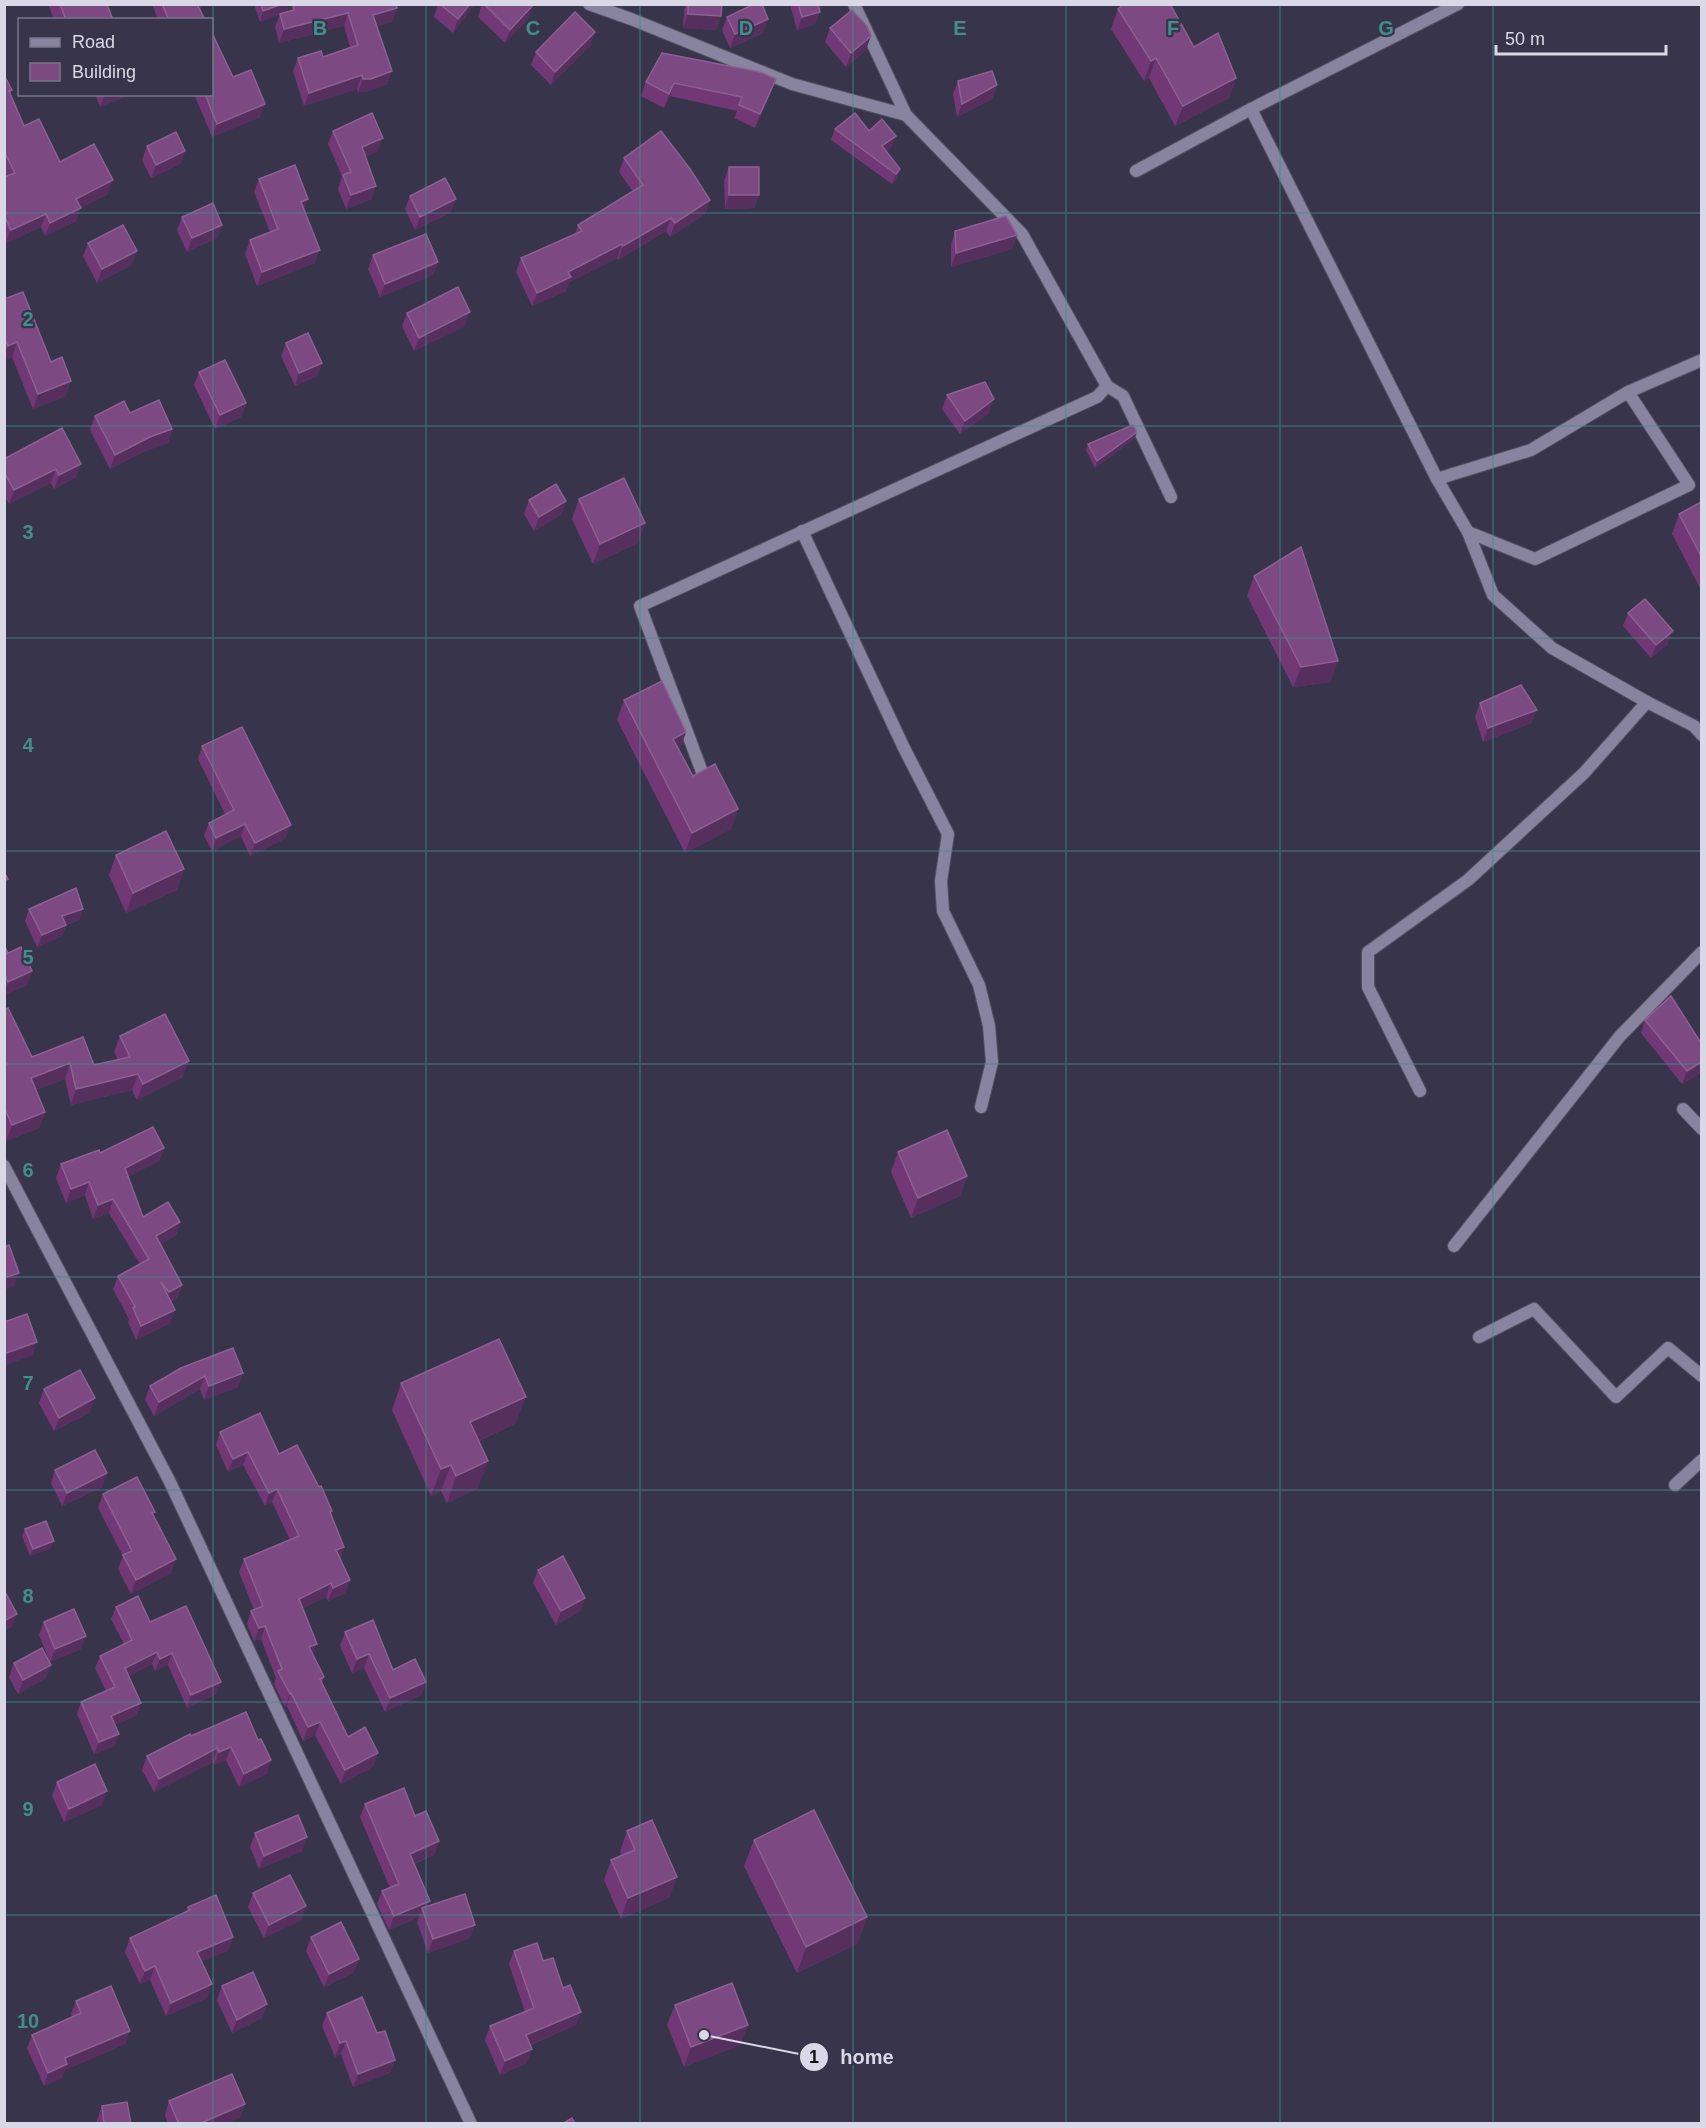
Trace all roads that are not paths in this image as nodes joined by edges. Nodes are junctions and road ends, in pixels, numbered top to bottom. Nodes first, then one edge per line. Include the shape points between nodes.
1 (589, 4) edge
2 (854, 4) edge
3 (1458, 4) edge
4 (1251, 109) junction
5 (906, 115) junction
6 (1136, 171) dead end
7 (1701, 360) edge
8 (1107, 386) junction
9 (1628, 392) junction
10 (1437, 479) junction
11 (1171, 497) dead end
12 (802, 531) junction
13 (1468, 532) junction
14 (1647, 702) junction
15 (1701, 735) edge
16 (702, 772) edge
17 (1701, 952) edge
18 (1420, 1091) dead end
19 (981, 1107) dead end
20 (1683, 1109) dead end
21 (1701, 1130) edge
22 (4, 1166) edge
23 (1454, 1246) dead end
24 (1479, 1337) dead end
25 (1701, 1376) edge
26 (1701, 1460) edge
27 (1675, 1485) dead end
28 (471, 2124) edge

1 - 5 street via 792,84
2 - 5 street
3 - 4 street
4 - 6 street
4 - 10 street
5 - 8 street via 1022,234
7 - 9 street
8 - 11 street via 1123,396
8 - 12 street via 1097,398
9 - 10 street via 1531,450
9 - 13 street via 1689,485 1535,559
10 - 13 street
12 - 16 street via 640,606
12 - 19 street via 948,834 941,881 943,911 979,985 989,1026 992,1062
13 - 14 street via 1492,596 1552,648
14 - 15 street via 1694,726
14 - 18 street via 1584,773 1468,880 1368,952 1368,987
17 - 23 street via 1620,1036
20 - 21 street
22 - 28 street via 168,1480
24 - 25 street via 1534,1309 1616,1397 1668,1348
26 - 27 street

